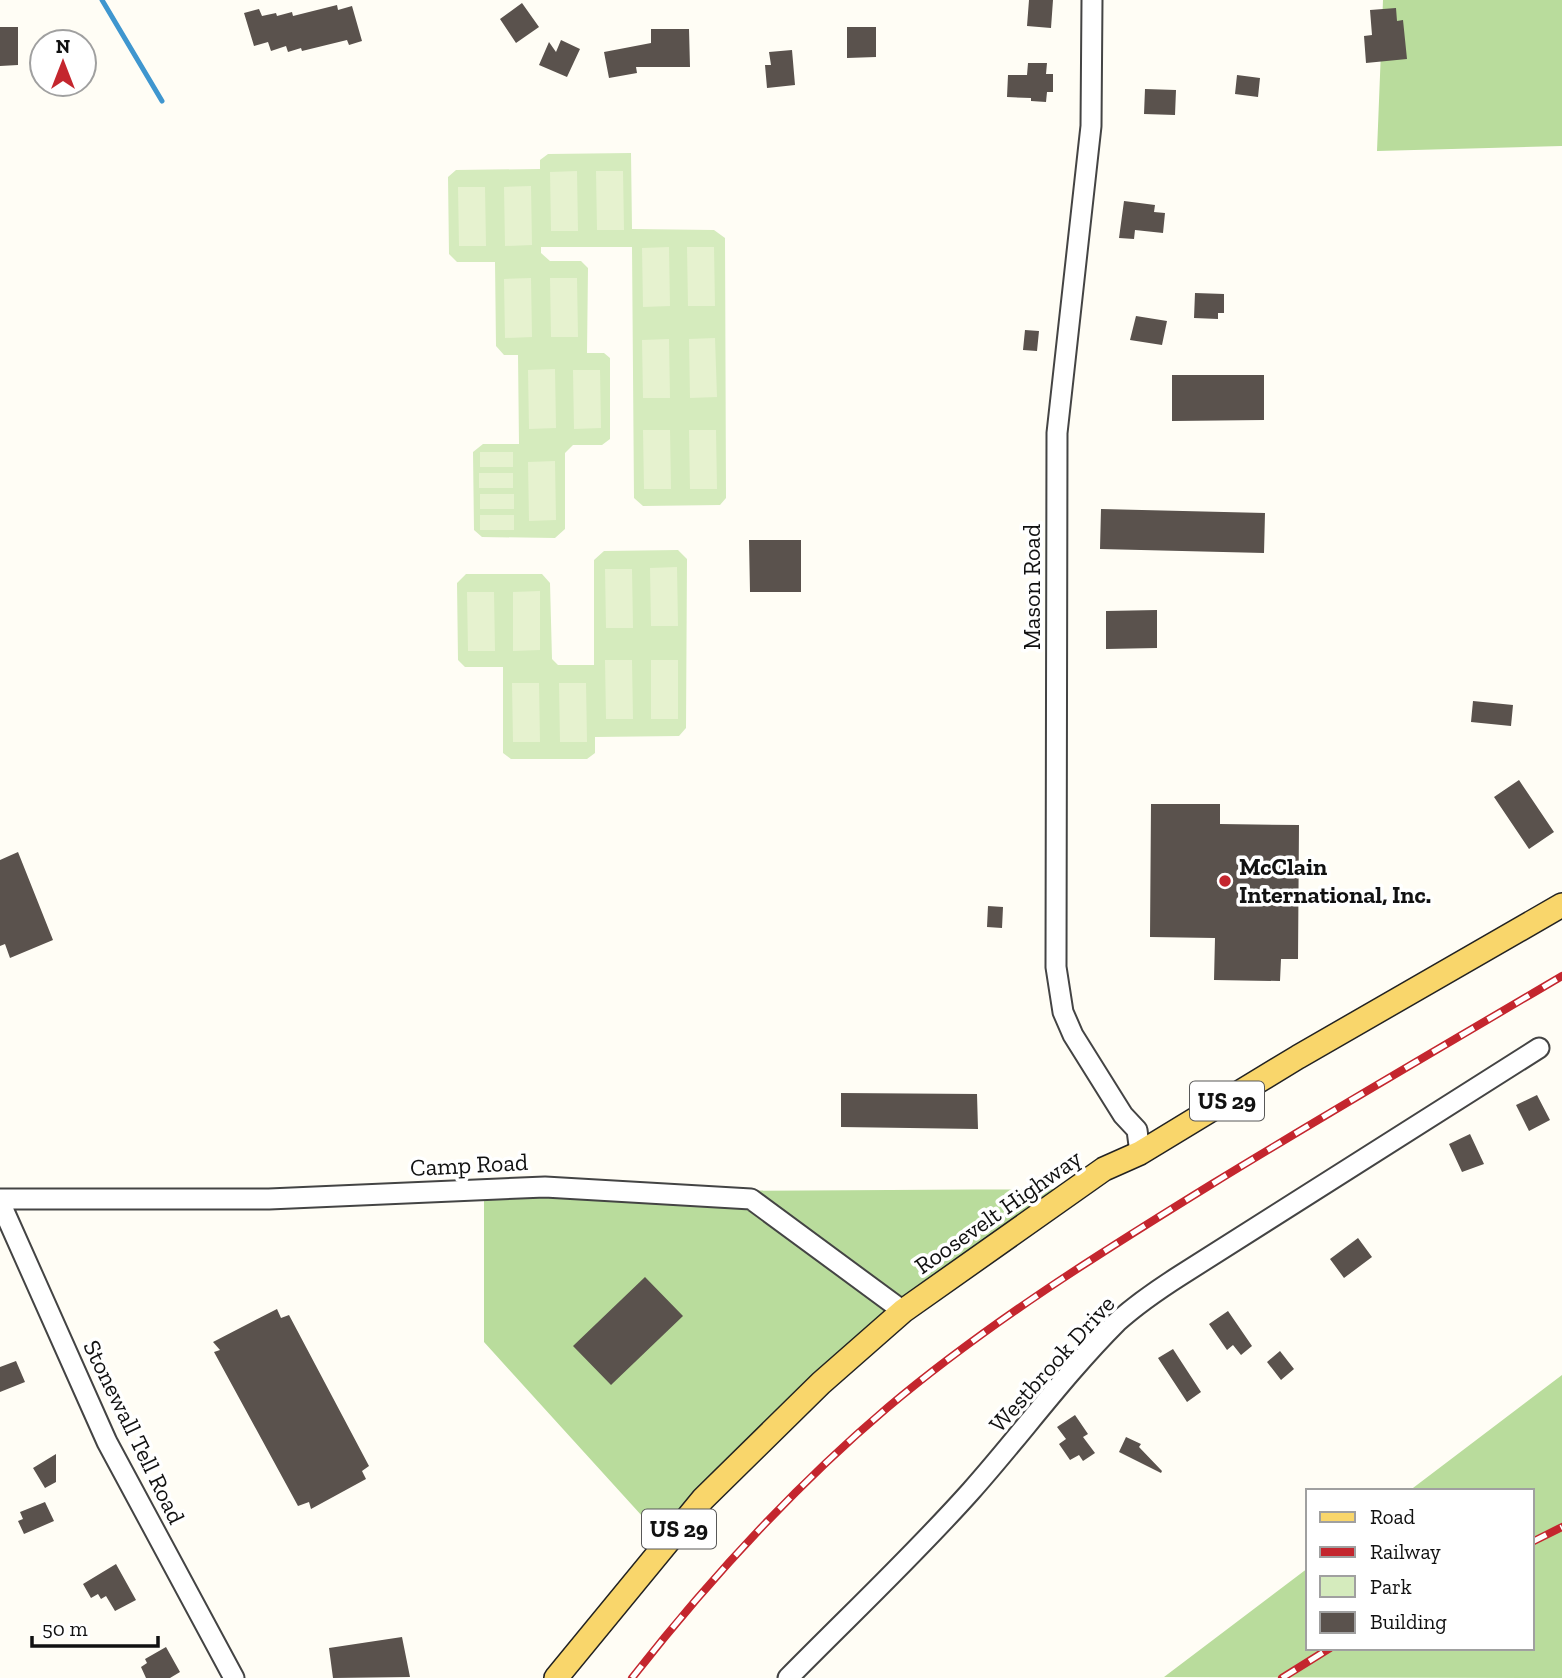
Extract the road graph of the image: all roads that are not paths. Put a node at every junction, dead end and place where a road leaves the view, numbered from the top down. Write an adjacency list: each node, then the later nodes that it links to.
1 (1092, 0): 4 (street, Mason Road)
2 (1562, 905): 4 (main road, Roosevelt Highway / US 29)
3 (1539, 1048): 9 (street, Westbrook Drive)
4 (1140, 1153): 6 (main road, Roosevelt Highway / US 29)
5 (0, 1201): 6 (street, Camp Road); 7 (street, Stonewall Tell Road)
6 (903, 1311): 8 (main road, Roosevelt Highway / US 29)
7 (230, 1677)
8 (556, 1678)
9 (788, 1678)

